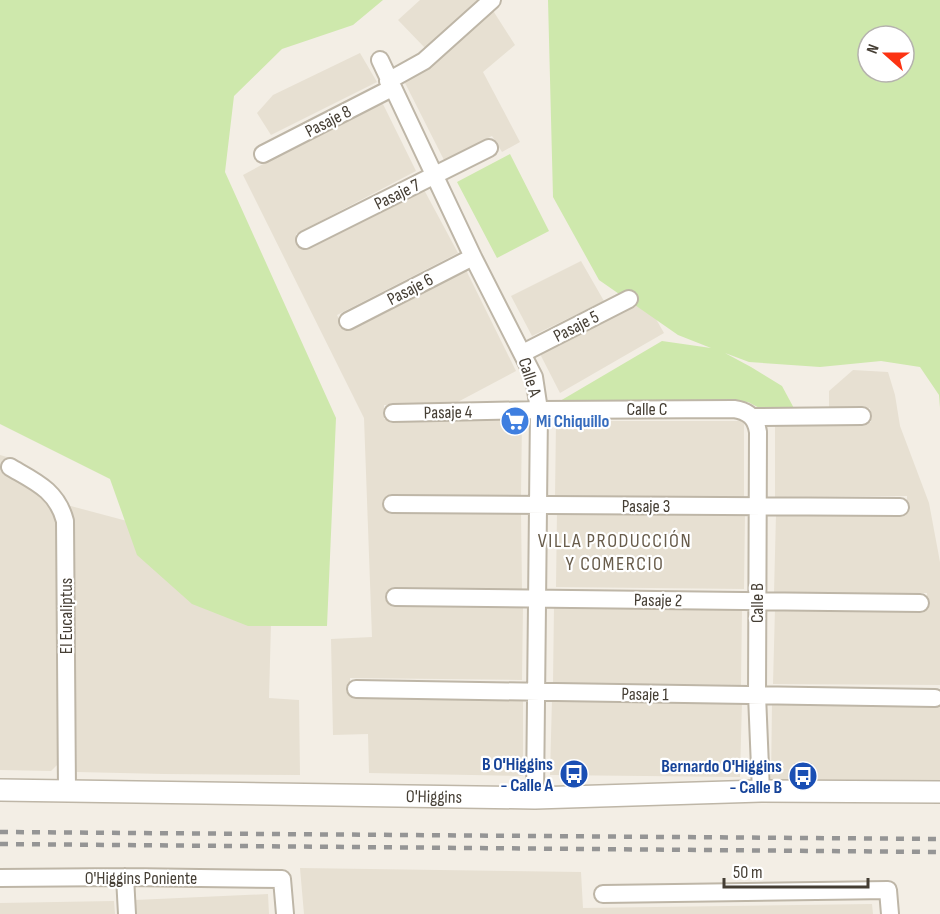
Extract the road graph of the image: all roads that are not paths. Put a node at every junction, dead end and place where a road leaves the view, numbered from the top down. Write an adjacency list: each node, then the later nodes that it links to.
1 (492, 0): 3 (street, Pasaje 8)
2 (380, 60): 3 (street, Calle A)
3 (390, 85): 5 (street, Pasaje 8); 6 (street, Calle A)
4 (489, 148): 6 (street, Pasaje 7)
5 (263, 154)
6 (434, 176): 7 (street, Pasaje 7); 8 (street, Calle A)
7 (305, 240)
8 (473, 257): 10 (street, Pasaje 6); 11 (street, Calle A)
9 (630, 299): 11 (street, Pasaje 5)
10 (348, 321)
11 (523, 353): 12 (street, Calle A)
12 (539, 410): 13 (street, Pasaje 4); 15 (street, Calle C); 18 (street, Calle A)
13 (393, 413)
14 (862, 416): 15 (street)
15 (752, 417): 19 (street, Calle B)
16 (10, 467): 31 (street, El Eucaliptus)
17 (392, 504): 18 (street, Pasaje 3)
18 (538, 505): 19 (street, Pasaje 3); 22 (street, Calle A)
19 (758, 507): 20 (street, Pasaje 3); 23 (street, Calle B)
20 (900, 507)
21 (395, 597): 22 (street, Pasaje 2)
22 (537, 598): 23 (street, Pasaje 2); 26 (street, Calle A)
23 (757, 601): 24 (street, Pasaje 2); 27 (street, Calle B)
24 (920, 603)
25 (356, 689): 26 (street, Pasaje 1)
26 (536, 692): 27 (street, Pasaje 1); 33 (street, Calle A)
27 (757, 696): 28 (street, Pasaje 1); 30 (street, Calle B)
28 (935, 698)
29 (0, 790): 31 (street, O'Higgins)
30 (761, 791): 32 (street, O'Higgins); 33 (street, O'Higgins)
31 (67, 792): 33 (street, O'Higgins)
32 (940, 792)
33 (535, 798)
34 (125, 877): 35 (street, O'Higgins Poniente); 37 (street); 38 (street, O'Higgins Poniente)
35 (0, 878)
36 (603, 894): 39 (street)
37 (127, 914)
38 (285, 914)
39 (890, 914)

